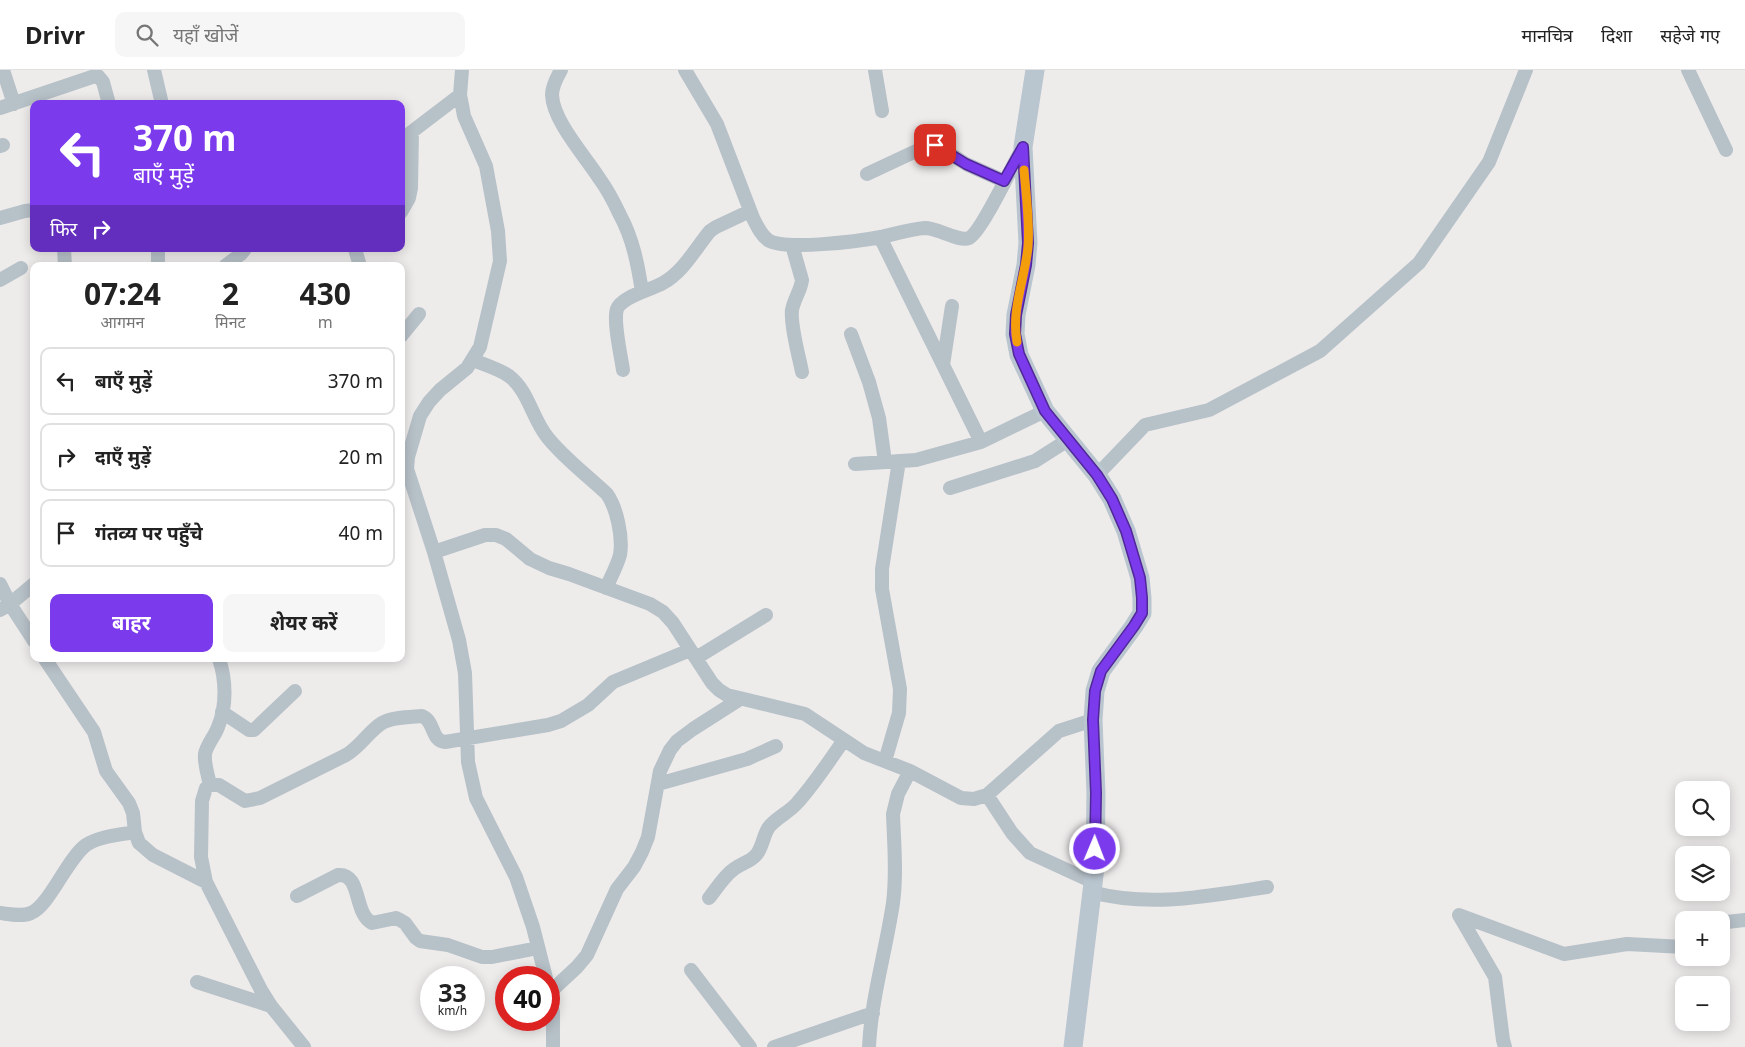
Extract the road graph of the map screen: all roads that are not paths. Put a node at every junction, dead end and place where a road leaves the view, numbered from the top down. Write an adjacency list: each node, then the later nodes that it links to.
1 (3, 70): 15 (street)
2 (154, 70): 13 (street)
3 (462, 70): 10 (street)
4 (561, 70): 33 (street)
5 (685, 70): 25 (street)
6 (875, 70): 17 (street)
7 (1035, 70): 19 (street)
8 (1526, 70): 49 (street)
9 (1688, 70): 20 (street)
10 (460, 95): 18 (street); 38 (street)
11 (47, 99): 12 (street)
12 (107, 100)
13 (161, 100)
14 (30, 102): 15 (street)
15 (14, 104): 16 (street)
16 (0, 108)
17 (882, 111)
18 (407, 136): 23 (street)
19 (1023, 147): 22 (street); 42 (street)
20 (1726, 150)
21 (867, 174): 22 (street)
22 (1004, 181): 27 (street)
23 (405, 205)
24 (30, 210): 26 (street)
25 (750, 211): 28 (street); 33 (street)
26 (0, 218)
27 (880, 237): 28 (street); 39 (street)
28 (792, 245): 41 (street)
29 (243, 252): 30 (street)
30 (230, 262)
31 (20, 268): 32 (street)
32 (0, 280)
33 (642, 292): 40 (street)
34 (952, 306): 39 (street)
35 (419, 314): 36 (street)
36 (405, 331)
37 (851, 334): 45 (street)
38 (473, 360): 46 (street); 54 (street)
39 (943, 365): 44 (street)
40 (622, 370)
41 (802, 372)
42 (1045, 411): 43 (street); 44 (street)
43 (1068, 440): 49 (street); 50 (street)
44 (981, 442): 45 (street)
45 (892, 462): 47 (street); 68 (street)
46 (405, 464)
47 (855, 464)
48 (405, 470): 51 (street)
49 (1097, 475): 64 (street)
50 (950, 488)
51 (434, 552): 54 (street); 65 (street)
52 (0, 584): 55 (street)
53 (30, 587): 55 (street)
54 (606, 588): 58 (street)
55 (5, 607): 57 (street)
56 (766, 615): 58 (street)
57 (30, 636)
58 (693, 654): 62 (street); 65 (street)
59 (47, 662): 73 (street)
60 (220, 662): 63 (street)
61 (295, 691): 63 (street)
62 (740, 699): 66 (street); 70 (street)
63 (222, 712): 71 (street)
64 (1093, 720): 72 (street); 75 (street)
65 (467, 739): 71 (street); 83 (street)
66 (844, 740): 68 (street); 78 (street)
67 (776, 746): 70 (street)
68 (885, 761): 69 (street)
69 (910, 771): 72 (street); 89 (street)
70 (658, 784): 87 (street)
71 (210, 785): 74 (street)
72 (987, 794): 75 (street)
73 (135, 832): 74 (street); 79 (street)
74 (206, 882): 88 (street)
75 (1092, 887): 76 (street); 96 (street)
76 (1267, 887)
77 (297, 896): 83 (street)
78 (709, 898)
79 (0, 913)
80 (1745, 920): 81 (street)
81 (1730, 922)
82 (1675, 947): 97 (street)
83 (538, 948): 84 (street)
84 (543, 966)
85 (691, 970): 93 (street)
86 (197, 982): 88 (street)
87 (560, 982)
88 (271, 1006): 91 (street)
89 (873, 1013): 94 (street); 95 (street)
90 (553, 1031): 92 (street)
91 (304, 1047)
92 (553, 1047)
93 (750, 1047)
94 (774, 1047)
95 (869, 1047)
96 (1073, 1047)
97 (1506, 1047)

